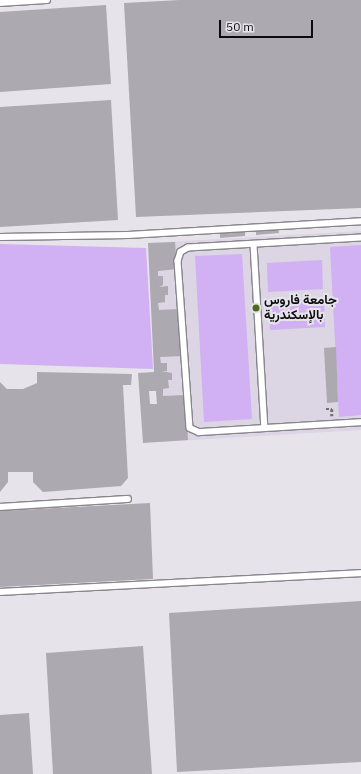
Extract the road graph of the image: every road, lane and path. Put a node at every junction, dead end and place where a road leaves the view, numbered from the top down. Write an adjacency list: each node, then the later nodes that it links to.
1 (47, 0): 2 (lane)
2 (0, 3)
3 (361, 220): 4 (lane)
4 (0, 237)
5 (361, 238): 6 (lane)
6 (254, 244): 8 (lane); 8 (lane)
7 (361, 422): 8 (lane)
8 (265, 428)
9 (128, 499): 10 (lane)
10 (0, 508)
11 (361, 573): 12 (lane)
12 (0, 592)

